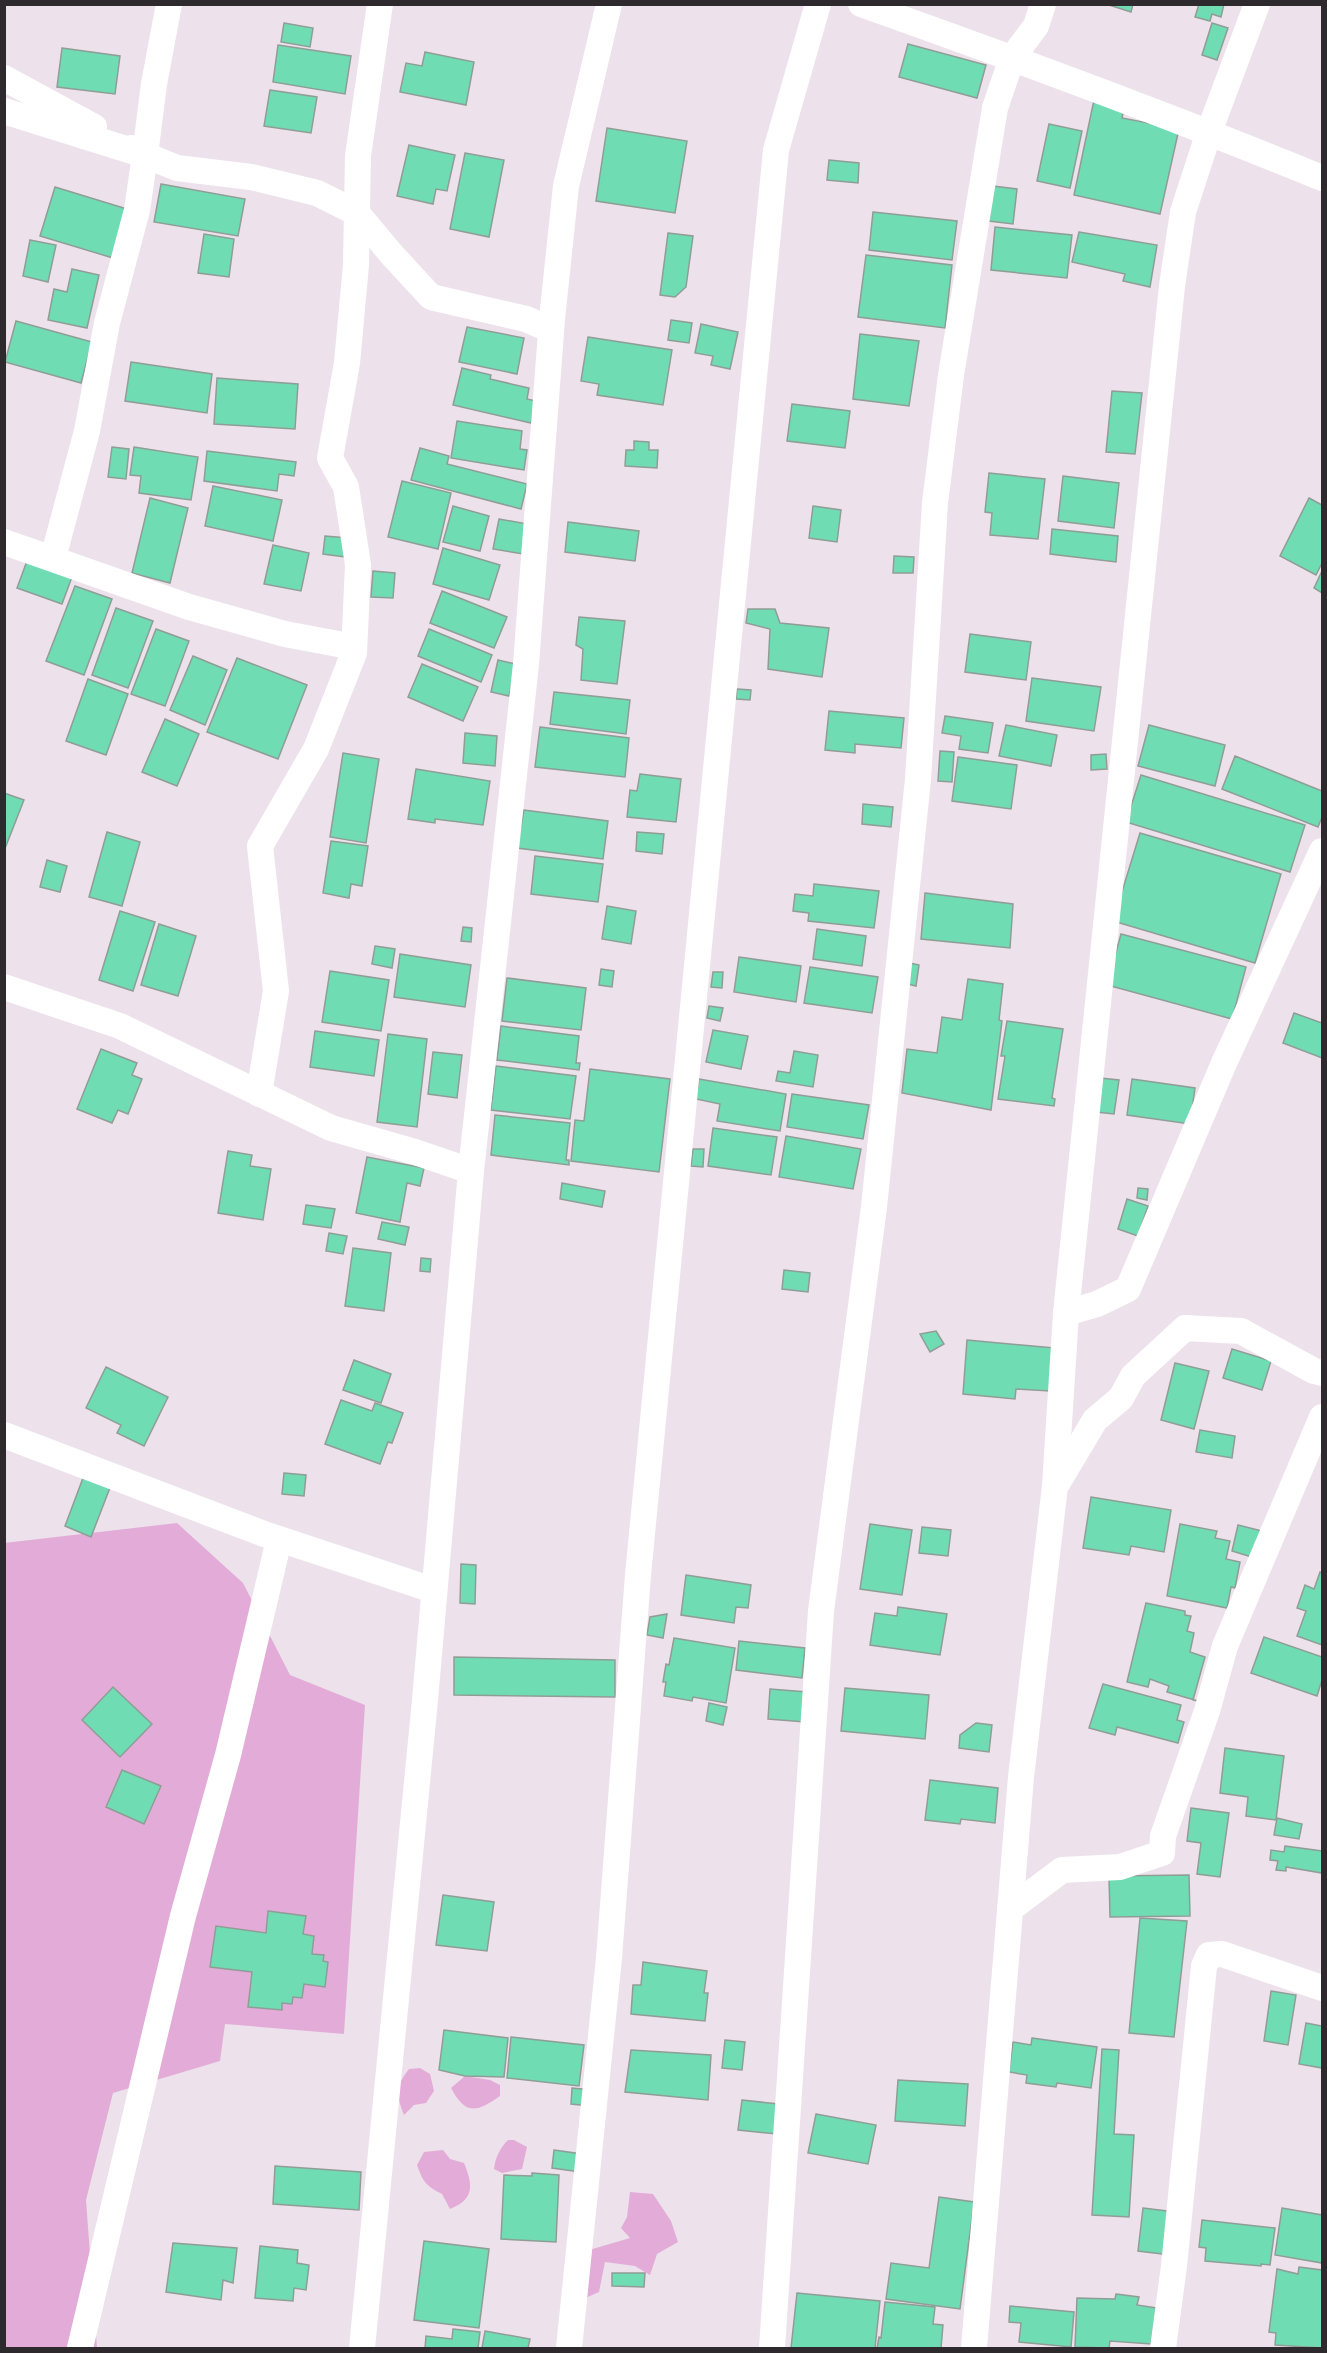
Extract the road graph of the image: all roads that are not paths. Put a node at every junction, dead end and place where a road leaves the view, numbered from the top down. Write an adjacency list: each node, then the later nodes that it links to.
1 (169, 4): 12 (street)
2 (380, 4): 14 (street)
3 (609, 4): 15 (street)
4 (818, 4): 34 (street)
5 (861, 4): 8 (street)
6 (1043, 4): 8 (street)
7 (1257, 4): 11 (street)
8 (1012, 58): 11 (street); 35 (street)
9 (4, 78): 12 (street)
10 (4, 111): 12 (street)
11 (1209, 132): 13 (street); 23 (street)
12 (144, 155): 14 (street); 17 (street)
13 (1323, 178)
14 (357, 213): 15 (street); 18 (street)
15 (551, 330): 22 (street)
16 (4, 542): 17 (street)
17 (53, 558): 18 (street)
18 (354, 647): 21 (street)
19 (1323, 851): 23 (street)
20 (4, 987): 21 (street)
21 (258, 1094): 22 (street)
22 (471, 1171): 29 (street)
23 (1066, 1313): 27 (street)
24 (1323, 1373): 27 (street)
25 (1323, 1417): 30 (street)
26 (4, 1435): 28 (street)
27 (1055, 1486): 30 (street)
28 (279, 1540): 29 (street); 32 (street)
29 (433, 1590): 33 (street)
30 (1010, 1910): 36 (street)
31 (1323, 1989): 37 (street)
32 (80, 2349)
33 (362, 2349)
34 (569, 2349)
35 (772, 2349)
36 (974, 2349)
37 (1163, 2349)

